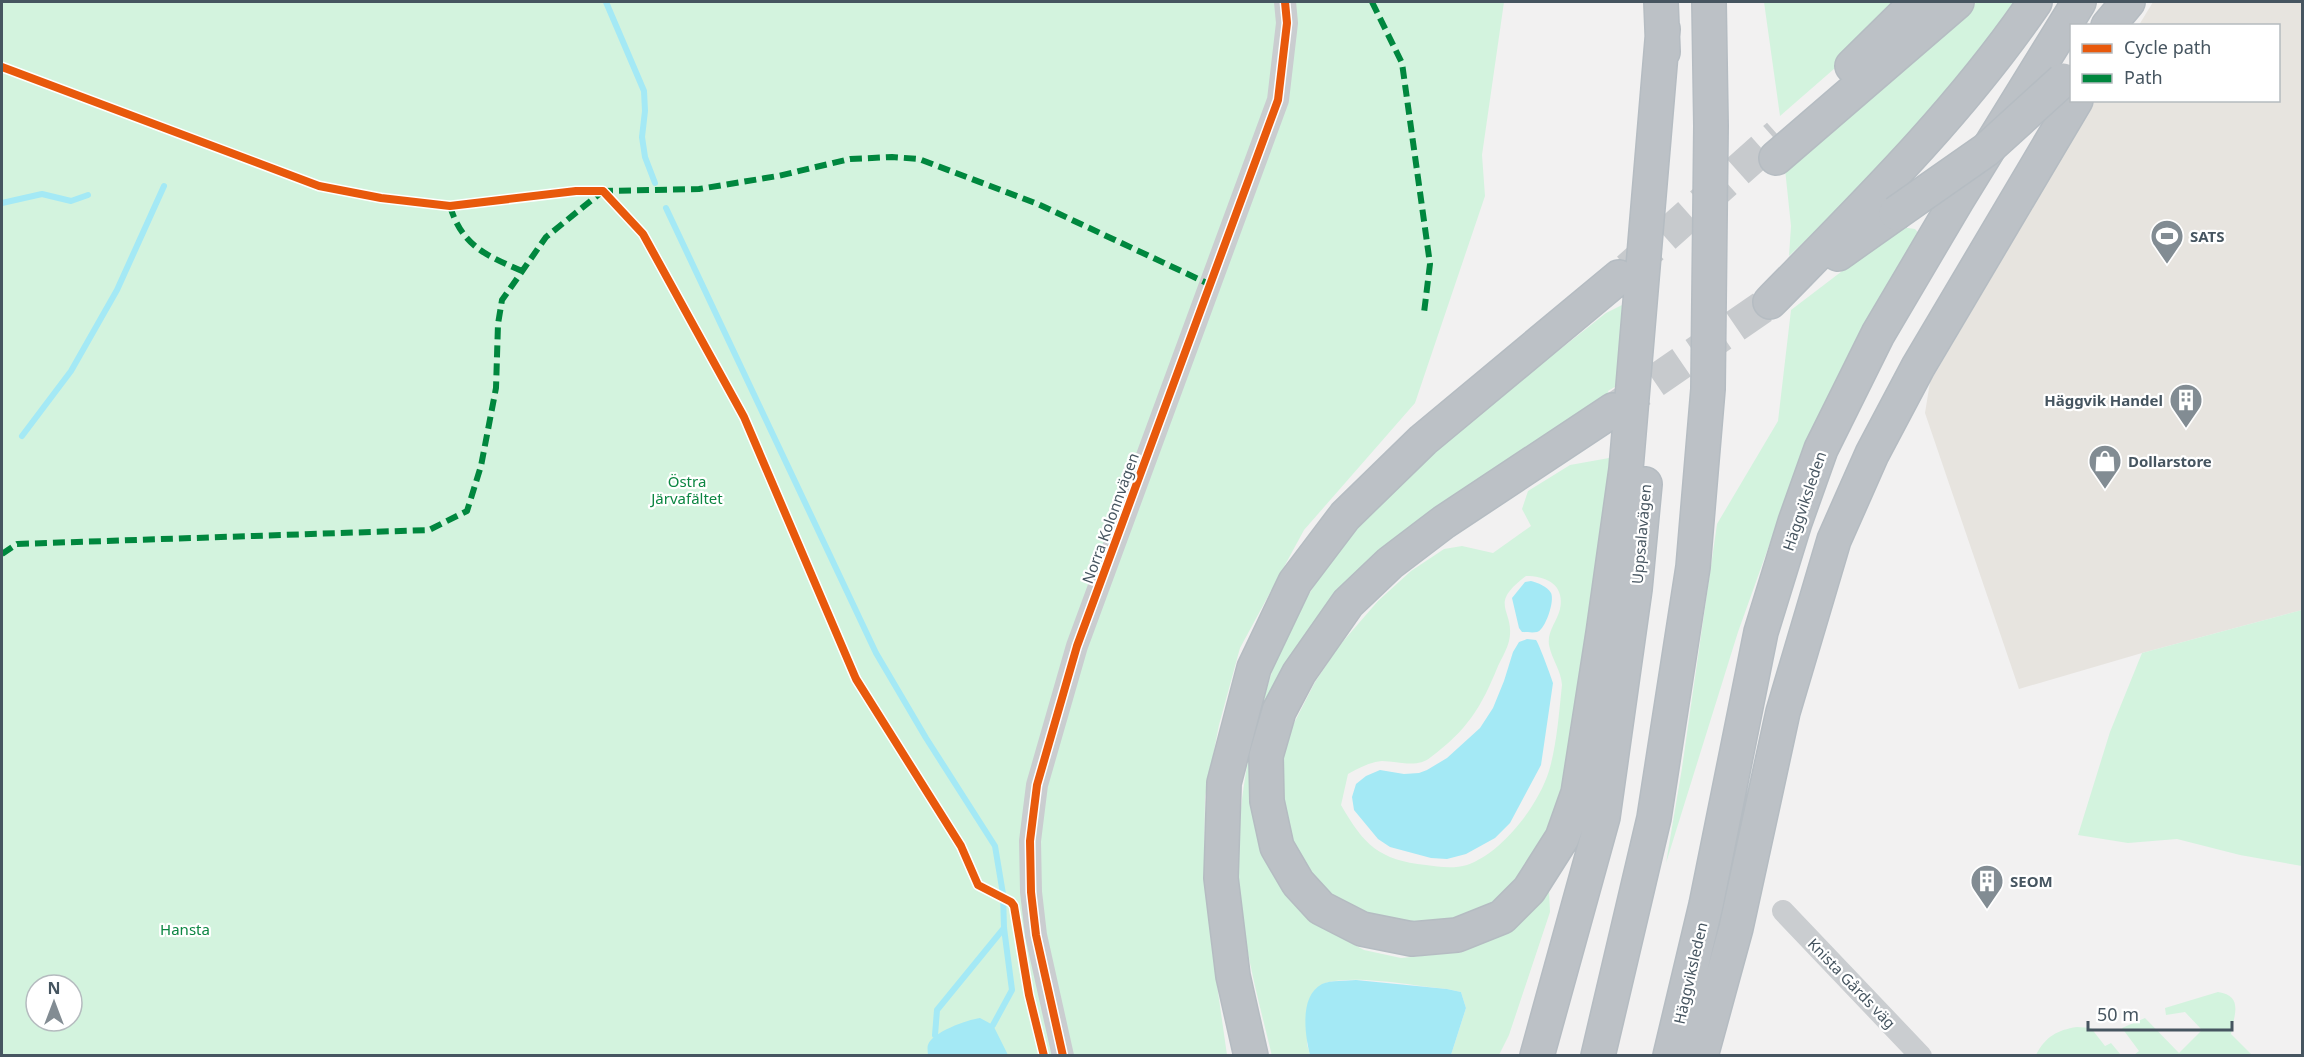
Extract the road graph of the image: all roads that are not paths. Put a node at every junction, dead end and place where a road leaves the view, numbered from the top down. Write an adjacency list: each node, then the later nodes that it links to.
1 (1285, 2): 15 (street, Norra Kolonnvägen)
2 (1709, 2): 18 (highway)
3 (1917, 2): 4 (highway)
4 (1957, 2)
5 (2035, 2): 11 (highway, bridge)
6 (2079, 2): 19 (highway, Häggviksleden)
7 (2130, 2): 9 (highway); 10 (highway)
8 (1662, 15): 13 (highway); 17 (highway, Uppsalavägen)
9 (2110, 24)
10 (2120, 24)
11 (2070, 84): 20 (highway)
12 (1619, 277): 16 (highway)
13 (1612, 410)
14 (1783, 911): 21 (street, Knista Gårds väg)
15 (1064, 1056)
16 (1251, 1056)
17 (1537, 1056)
18 (1598, 1056)
19 (1670, 1056)
20 (1701, 1056)
21 (1921, 1056)

